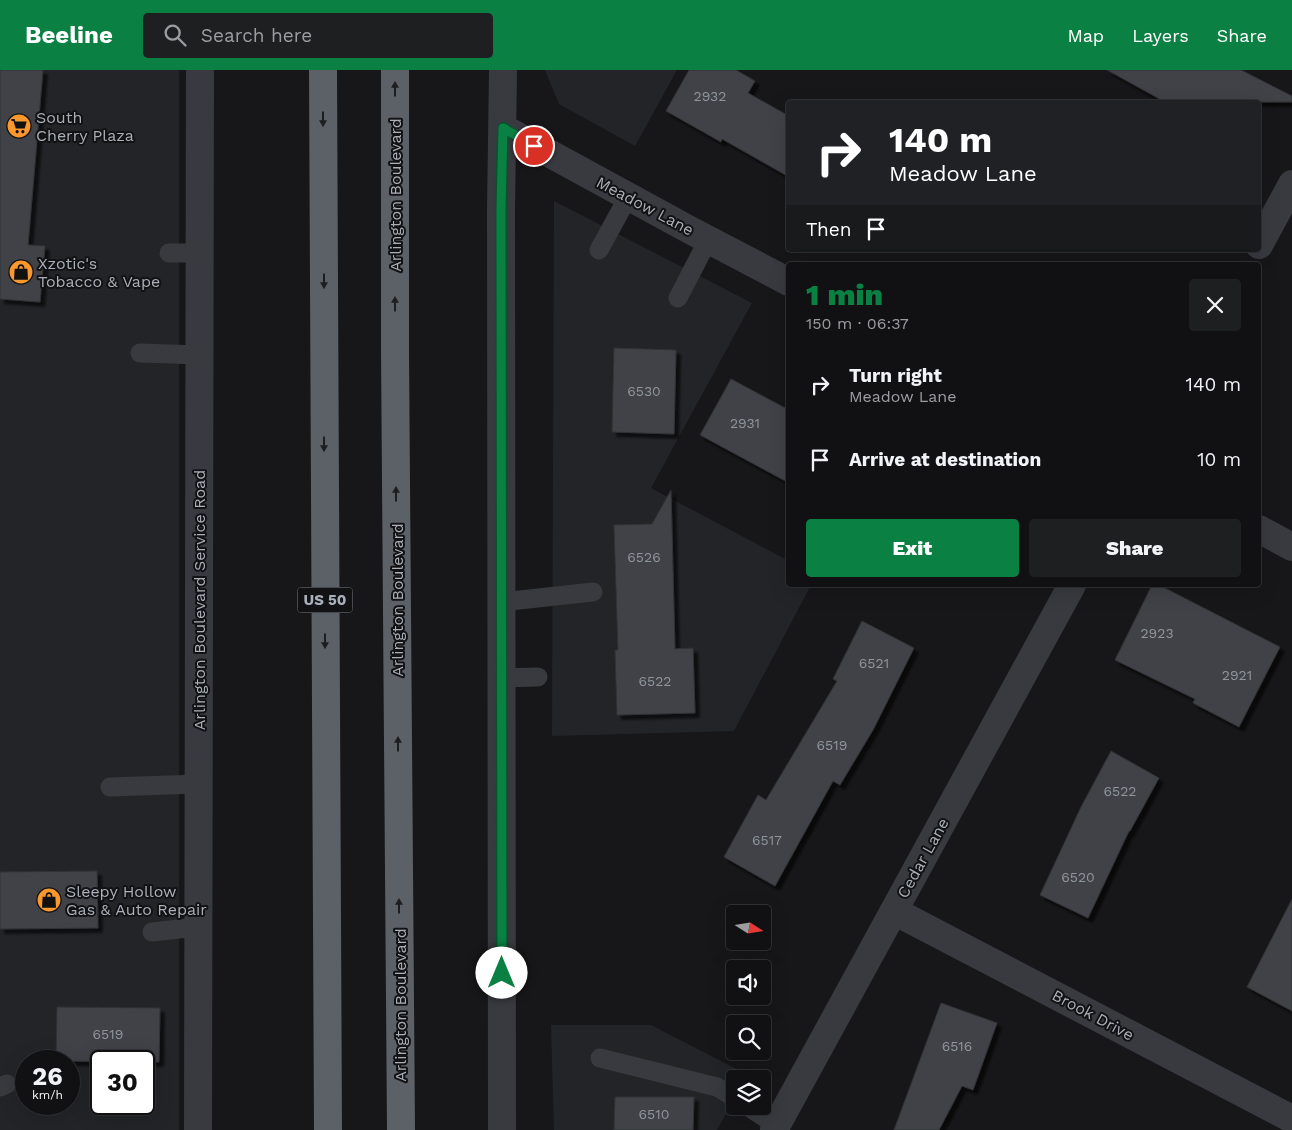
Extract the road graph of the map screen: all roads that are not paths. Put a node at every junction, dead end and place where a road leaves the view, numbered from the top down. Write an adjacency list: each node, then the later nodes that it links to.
1 (200, 70): 12 (street, Arlington Boulevard Service Road)
2 (323, 70): 35 (highway, US 50, one-way to 35)
3 (395, 70): 36 (highway, Arlington Boulevard, one-way to 3)
4 (503, 70): 5 (street)
5 (503, 128): 7 (street, Meadow Lane); 21 (street)
6 (1292, 184): 9 (street)
7 (628, 197): 8 (street, Meadow Lane); 10 (lane)
8 (708, 240): 13 (street, Meadow Lane); 14 (lane)
9 (1261, 241)
10 (599, 250)
11 (169, 253): 12 (lane)
12 (200, 253): 16 (street, Arlington Boulevard Service Road)
13 (786, 280)
14 (678, 298)
15 (140, 354): 16 (lane)
16 (199, 355): 24 (street, Arlington Boulevard Service Road)
17 (1261, 530): 18 (street)
18 (1292, 547)
19 (1071, 587): 26 (street, Cedar Lane)
20 (593, 592): 21 (lane)
21 (501, 602): 23 (street)
22 (538, 677): 23 (lane)
23 (502, 678): 37 (street)
24 (198, 784): 25 (lane); 27 (street, Arlington Boulevard Service Road)
25 (110, 787)
26 (894, 911): 32 (street, Brook Drive); 33 (street, Cedar Lane)
27 (198, 927): 28 (lane); 34 (street, Arlington Boulevard Service Road)
28 (152, 932)
29 (600, 1058): 30 (lane)
30 (726, 1092)
31 (758, 1115): 33 (lane)
32 (1292, 1119)
33 (775, 1128)
34 (198, 1130)
35 (328, 1130)
36 (401, 1130)
37 (502, 1130)

